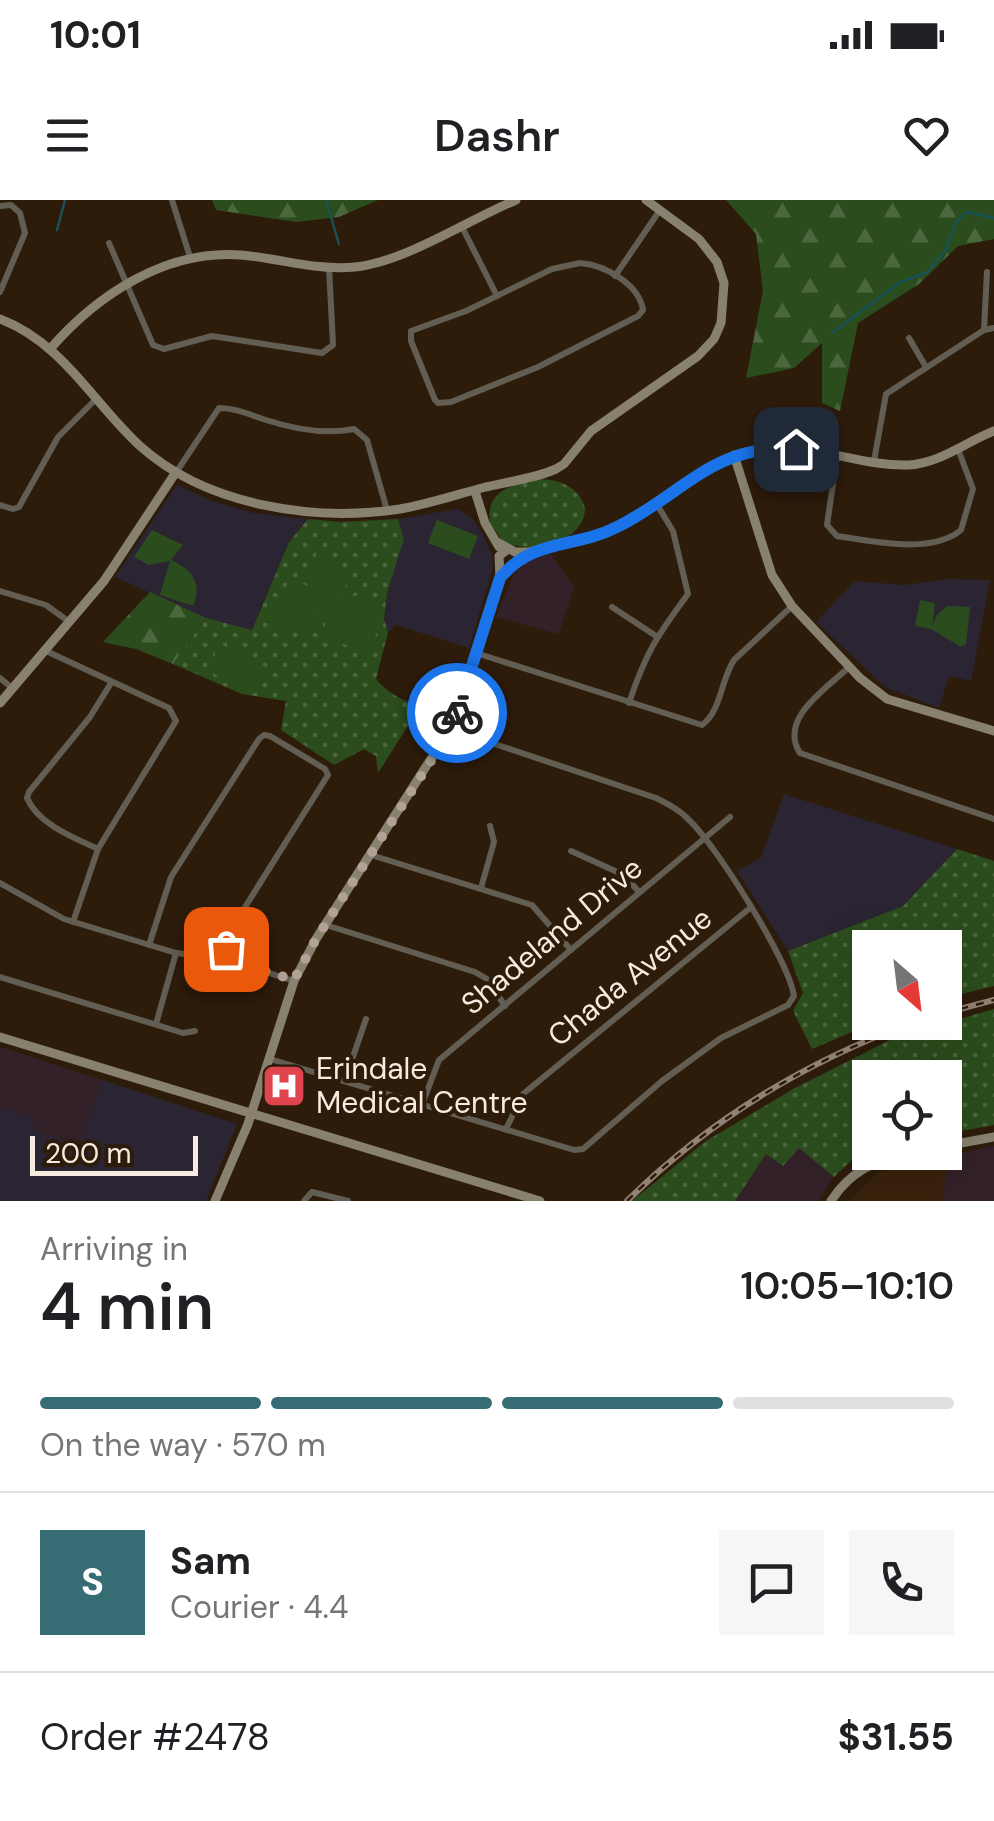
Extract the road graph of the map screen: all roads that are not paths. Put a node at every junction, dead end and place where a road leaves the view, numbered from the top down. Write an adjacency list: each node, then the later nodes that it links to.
1 (172, 200): 8 (street)
2 (516, 200): 6 (street)
3 (646, 200): 5 (street)
4 (0, 206): 13 (street)
5 (660, 210): 11 (street); 28 (street)
6 (461, 224): 9 (street); 14 (street)
7 (110, 243): 12 (street)
8 (191, 260): 9 (street); 12 (street)
9 (330, 267): 12 (street)
10 (988, 272): 17 (street)
11 (615, 276): 14 (street); 14 (street)
12 (127, 283): 19 (street)
13 (0, 292)
14 (497, 296)
15 (0, 319): 19 (street)
16 (994, 328): 17 (street)
17 (984, 330): 20 (street)
18 (909, 338): 20 (street)
19 (50, 349): 21 (street)
20 (926, 366): 26 (street)
21 (97, 398): 27 (street); 30 (street)
22 (994, 431): 23 (street)
23 (958, 449): 25 (street); 26 (street)
24 (734, 455): 25 (street); 29 (street); 34 (street)
25 (837, 456): 26 (street)
26 (874, 461)
27 (176, 472): 31 (street); 31 (street); 36 (street)
28 (474, 490): 31 (street); 32 (street)
29 (656, 502): 32 (street); 37 (street)
30 (0, 505)
31 (387, 510)
32 (507, 555): 39 (street)
33 (0, 590): 36 (street)
34 (792, 606): 40 (street); 44 (street)
35 (612, 607): 37 (street)
36 (68, 621): 38 (street)
37 (656, 636): 44 (street)
38 (46, 651): 42 (street); 43 (street)
39 (476, 653): 44 (street); 46 (street)
40 (850, 666): 47 (street); 49 (street)
41 (0, 678): 43 (street)
42 (111, 683): 52 (street); 52 (street)
43 (12, 688): 45 (street)
44 (629, 702)
45 (0, 703)
46 (450, 729): 51 (street); 54 (street)
47 (994, 731)
48 (730, 817): 51 (street, Shadeland Drive)
49 (994, 819)
50 (490, 826): 56 (street)
51 (704, 838): 57 (street, Shadeland Drive); 58 (street)
52 (98, 849): 59 (street)
53 (571, 850): 57 (street)
54 (371, 854): 56 (street); 60 (street)
55 (0, 883): 59 (street)
56 (481, 888): 62 (street)
57 (640, 892): 62 (street, Shadeland Drive)
58 (750, 908): 76 (street, Chada Avenue); 76 (street)
59 (73, 922): 61 (street)
60 (326, 924): 66 (street); 67 (street)
61 (148, 946): 63 (street); 64 (street)
62 (572, 950): 67 (street, Shadeland Drive)
63 (176, 953): 64 (street); 69 (street)
64 (223, 958): 66 (street)
65 (0, 977): 69 (street)
66 (294, 980): 72 (street)
67 (505, 1006): 74 (street, Shadeland Drive)
68 (366, 1019): 73 (street)
69 (156, 1024): 70 (street)
70 (195, 1031)
71 (0, 1037): 75 (street)
72 (270, 1059): 73 (street); 75 (street)
73 (344, 1080): 74 (street)
74 (422, 1102): 76 (street)
75 (252, 1114): 80 (street); 83 (street)
76 (506, 1130)
77 (994, 1137): 78 (street)
78 (962, 1143)
79 (861, 1170): 84 (street)
80 (215, 1201)
81 (304, 1201): 82 (street)
82 (348, 1201)
83 (540, 1201)
84 (831, 1201)

